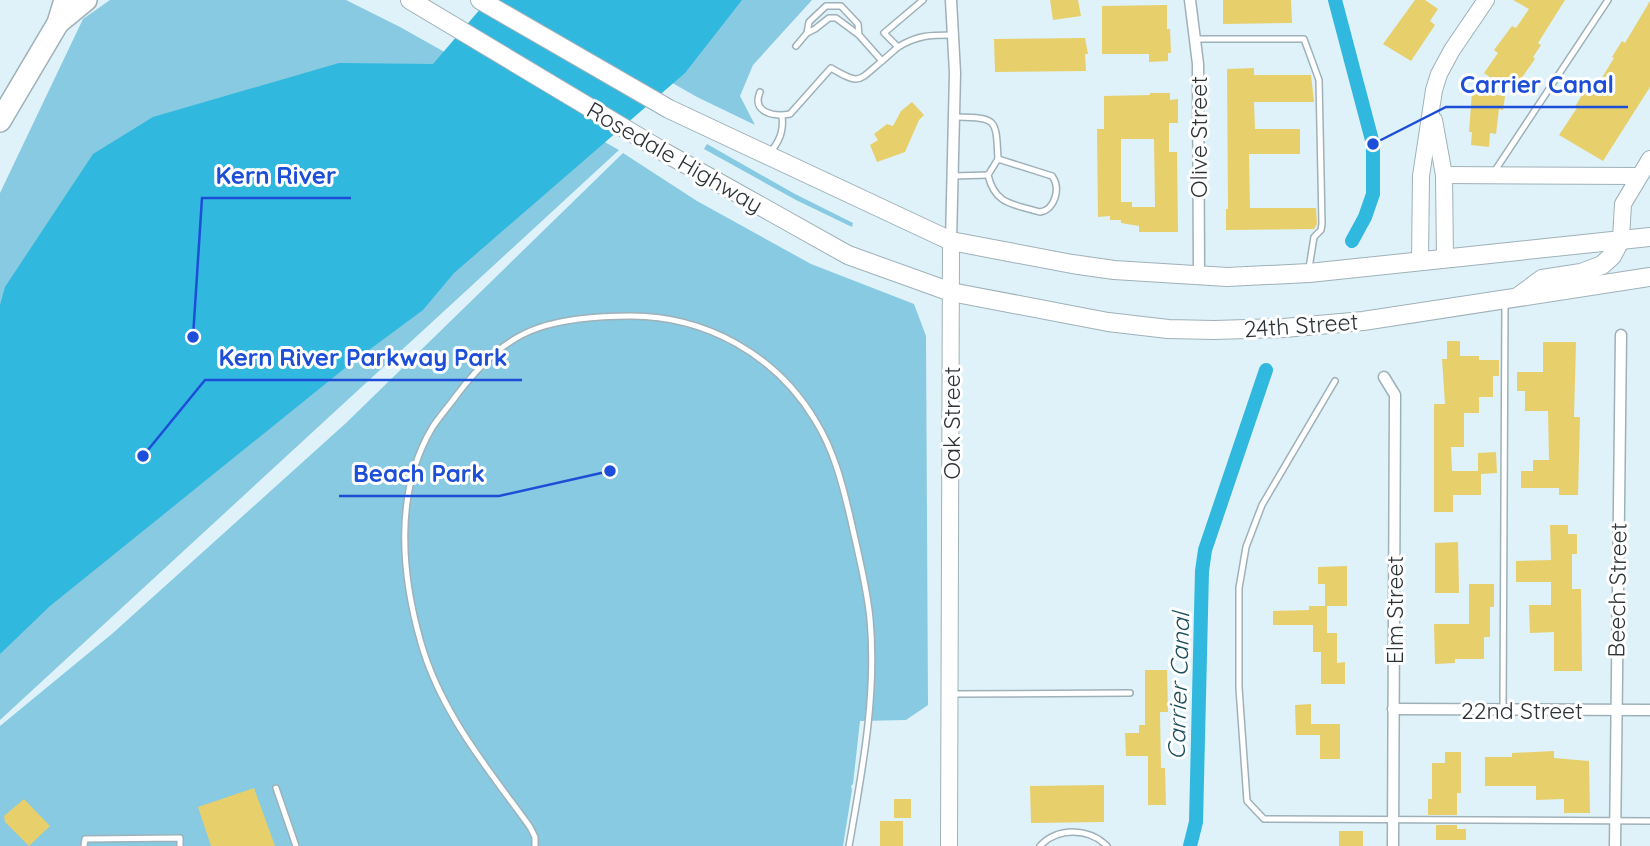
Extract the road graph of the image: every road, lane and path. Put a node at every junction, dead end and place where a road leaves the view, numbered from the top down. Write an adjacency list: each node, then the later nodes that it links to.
1 (65, 0): 10 (highway)
2 (86, 0): 10 (highway)
3 (480, 0): 23 (main road, Rosedale Highway)
4 (923, 0): 16 (lane)
5 (1190, 0): 14 (street, Olive Street)
6 (1486, 0): 19 (street)
7 (1608, 0): 29 (lane)
8 (953, 1): 13 (street, Oak Street)
9 (413, 2): 45 (main road, Rosedale Highway)
10 (58, 23): 22 (highway)
11 (807, 33): 12 (lane); 12 (lane); 15 (lane)
12 (859, 35): 17 (lane)
13 (953, 35): 16 (lane); 21 (street, Oak Street)
14 (1196, 39): 42 (lane); 43 (street, Olive Street)
15 (796, 46)
16 (898, 47): 17 (lane)
17 (882, 61): 20 (lane)
18 (760, 92): 20 (lane)
19 (1432, 107): 28 (street); 41 (street)
20 (782, 116): 23 (lane)
21 (954, 117): 24 (lane); 30 (street, Oak Street)
22 (0, 121)
23 (768, 155): 39 (main road, Rosedale Highway)
24 (998, 159): 26 (lane); 27 (lane)
25 (1650, 159): 31 (street)
26 (1038, 172): 32 (lane); 36 (lane)
27 (988, 175): 30 (lane); 35 (lane)
28 (1444, 175): 29 (street); 40 (street)
29 (1492, 175): 31 (street)
30 (953, 176): 39 (street, Oak Street)
31 (1638, 177): 38 (street)
32 (1035, 179)
33 (1007, 194): 35 (lane)
34 (1028, 200): 36 (lane)
35 (1005, 201): 36 (lane)
36 (1025, 208)
37 (1650, 237): 38 (main road)
38 (1621, 239): 40 (main road); 46 (main road)
39 (951, 241): 43 (main road); 45 (street, Oak Street)
40 (1444, 257): 41 (main road)
41 (1420, 260): 42 (main road)
42 (1308, 273): 43 (main road)
43 (1199, 275)
44 (1650, 277): 46 (main road, 24th Street)
45 (951, 292): 46 (main road, 24th Street); 51 (street, Oak Street)
46 (1511, 299): 53 (lane)
47 (1621, 335): 54 (street, Beech Street)
48 (1384, 377): 52 (street, Elm Street)
49 (1335, 381): 57 (lane)
50 (1130, 693): 51 (lane)
51 (950, 694): 65 (street, Oak Street)
52 (1393, 709): 53 (street, 22nd Street); 57 (street, Elm Street)
53 (1503, 710): 54 (street, 22nd Street)
54 (1615, 710): 55 (street, 22nd Street); 58 (street, Beech Street)
55 (1650, 710)
56 (276, 788): 62 (lane)
57 (1393, 820): 58 (lane); 68 (street, Elm Street)
58 (1615, 821): 59 (lane); 69 (street, Beech Street)
59 (1650, 821)
60 (85, 846): 61 (lane)
61 (180, 846)
62 (296, 846)
63 (535, 846): 64 (lane)
64 (849, 846)
65 (949, 846)
66 (1040, 846): 67 (lane)
67 (1107, 846)
68 (1392, 846)
69 (1615, 846)

